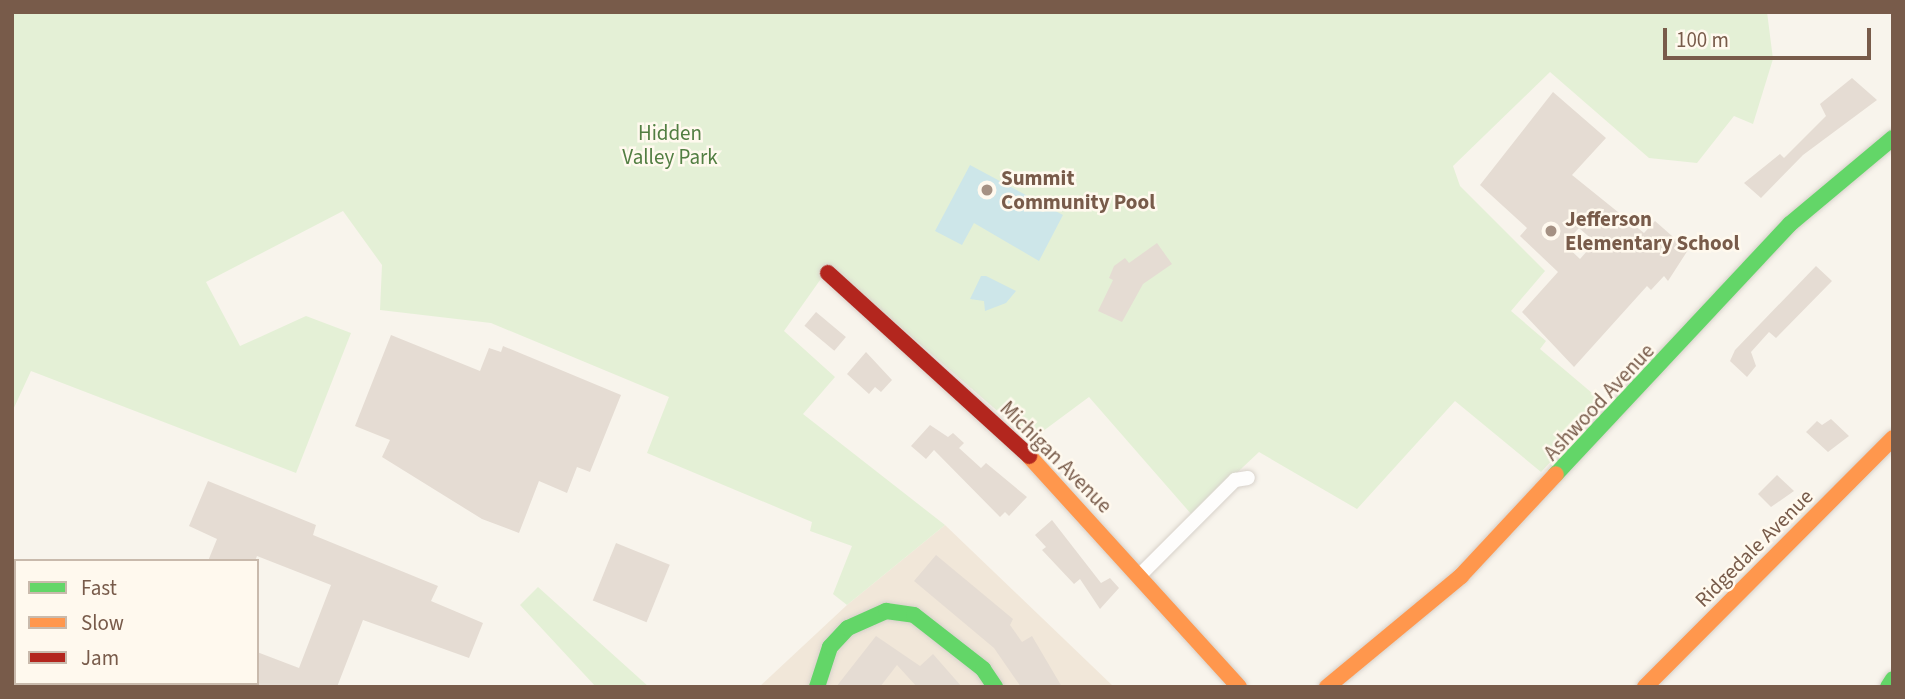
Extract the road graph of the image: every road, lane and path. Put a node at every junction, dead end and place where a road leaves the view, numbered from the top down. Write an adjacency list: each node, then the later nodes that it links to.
1 (1893, 138): 10 (street, Ashwood Avenue)
2 (828, 272): 5 (street, Michigan Avenue)
3 (1893, 438): 11 (street, Ridgedale Avenue)
4 (1248, 478): 5 (street)
5 (1142, 573): 9 (street, Michigan Avenue)
6 (1893, 679): 12 (street)
7 (817, 687): 8 (street)
8 (995, 687)
9 (1239, 687)
10 (1327, 687)
11 (1645, 687)
12 (1888, 687)

